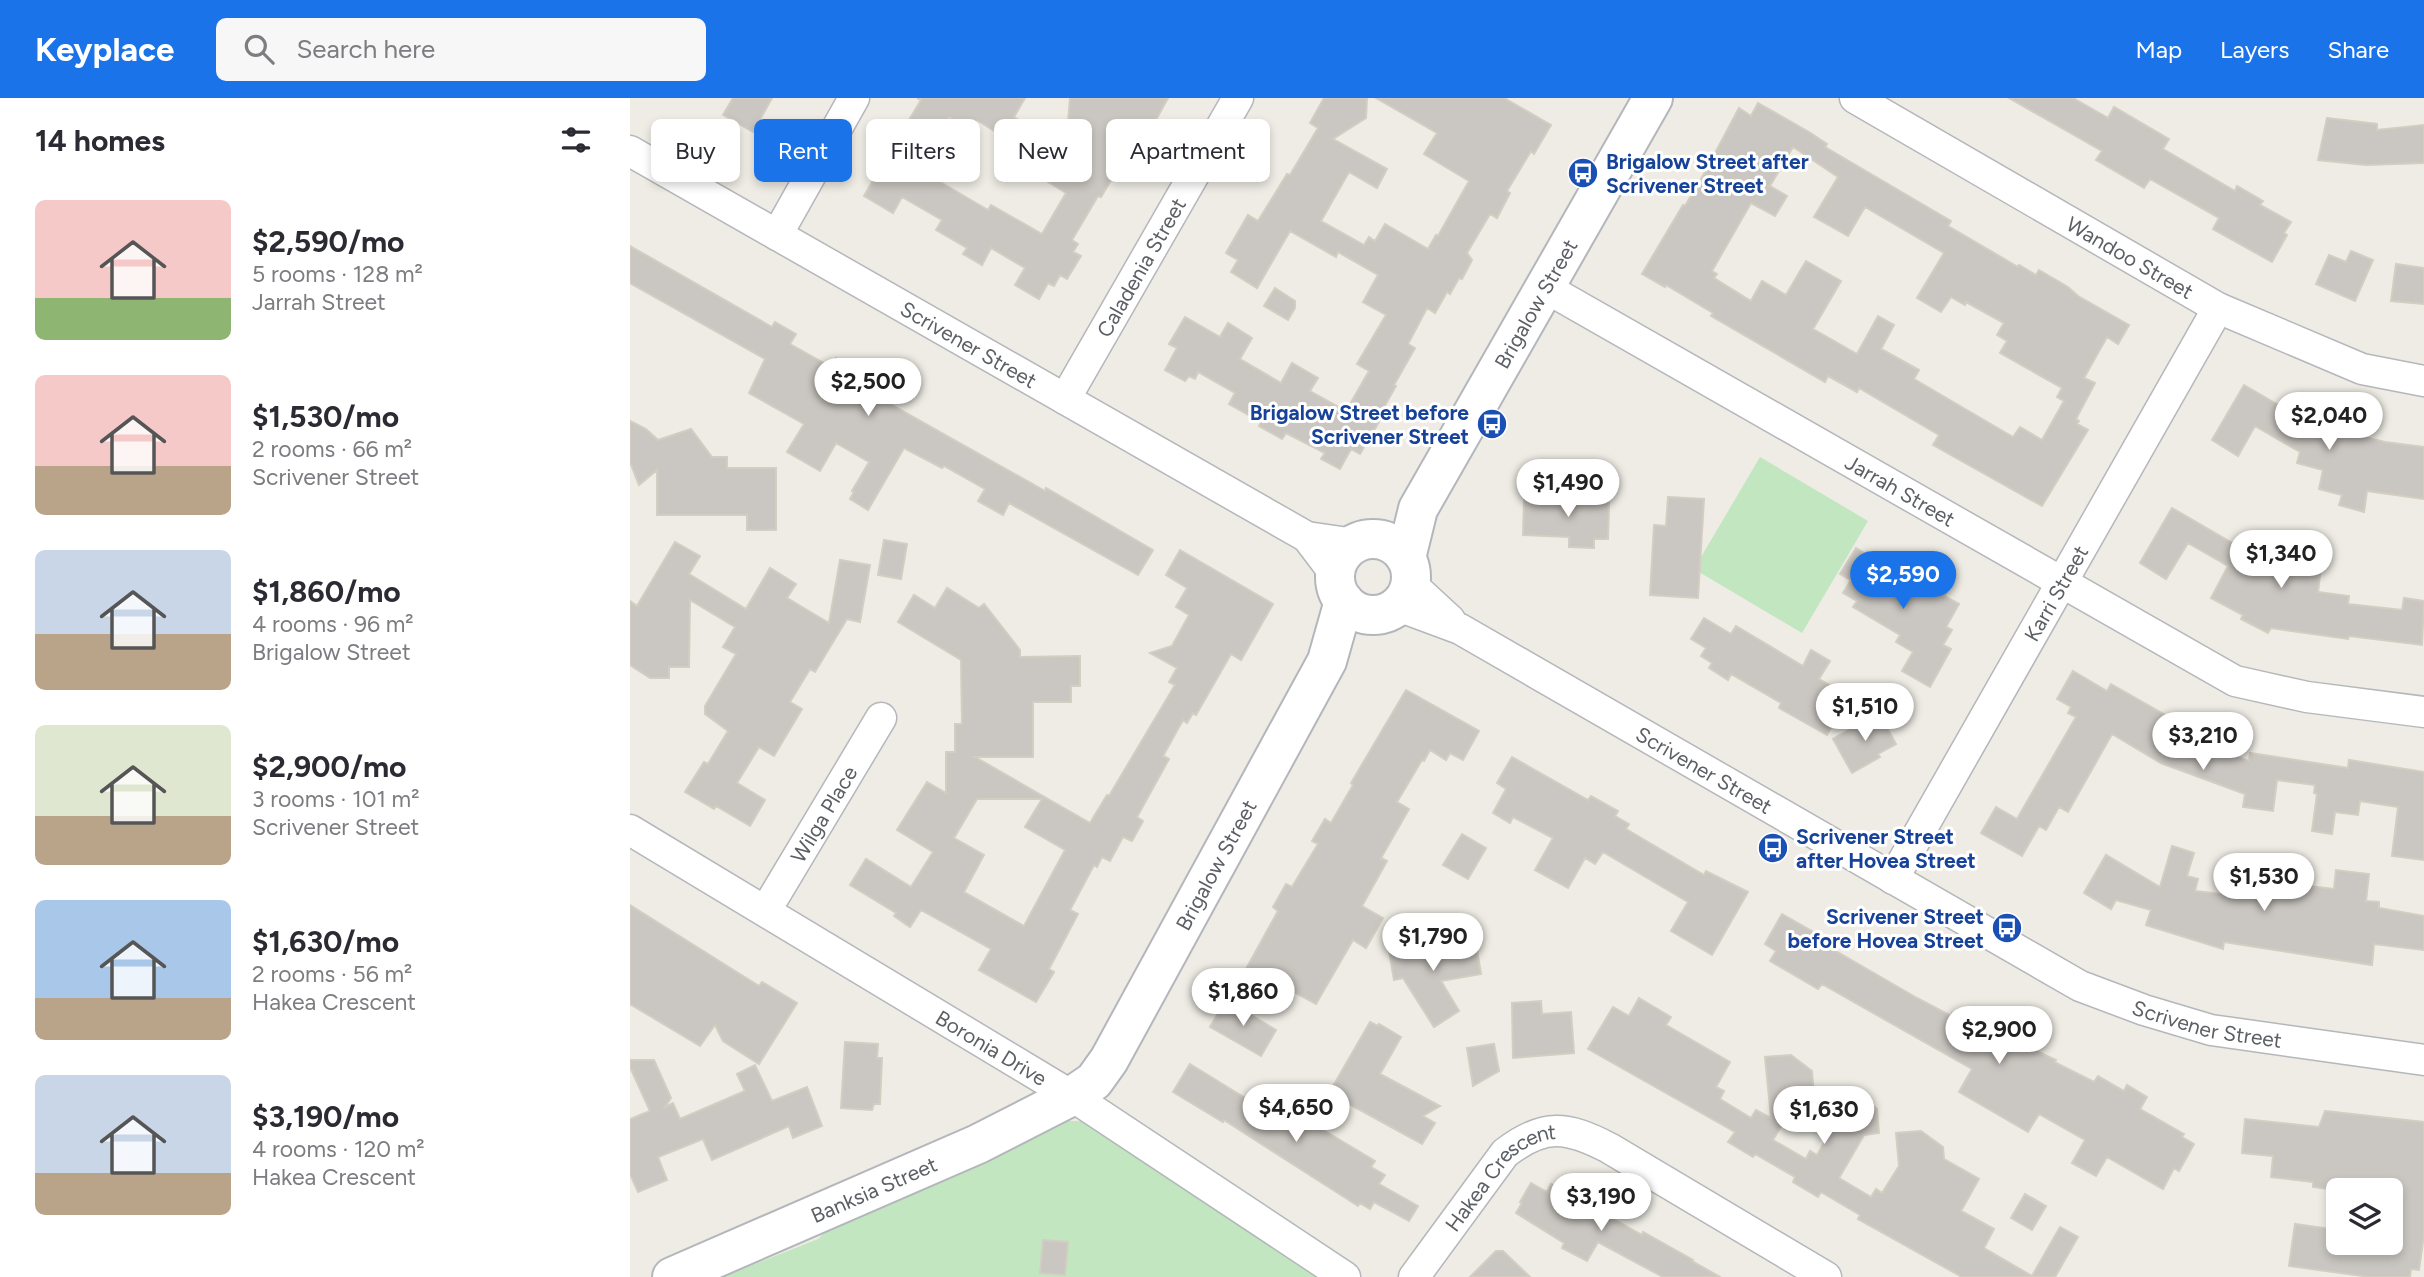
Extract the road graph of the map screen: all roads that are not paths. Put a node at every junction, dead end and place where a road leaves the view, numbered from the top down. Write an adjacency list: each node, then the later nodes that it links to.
1 (854, 98): 6 (street)
2 (1238, 98): 10 (street, Caladenia Street)
3 (1653, 98): 7 (street, Brigalow Street)
4 (1855, 98): 8 (street, Wandoo Street)
5 (630, 151): 6 (street, Scrivener Street)
6 (776, 235): 10 (street, Scrivener Street)
7 (1546, 288): 11 (street, Brigalow Street); 12 (street, Jarrah Street)
8 (2218, 308): 9 (street, Wandoo Street); 12 (street, Karri Street)
9 (2424, 381)
10 (1065, 399): 11 (street, Scrivener Street)
11 (1374, 578): 16 (street, Scrivener Street); 19 (street, Brigalow Street)
12 (2062, 582): 13 (street, Jarrah Street); 16 (street, Karri Street)
13 (2424, 712)
14 (881, 718): 17 (street, Wilga Place)
15 (630, 830): 17 (street, Boronia Drive)
16 (1893, 879): 18 (street, Scrivener Street)
17 (766, 910): 19 (street, Boronia Drive)
18 (2424, 1060)
19 (1072, 1096): 20 (street, Banksia Street); 21 (street, Boronia Drive)
20 (672, 1277)
21 (1345, 1277)
22 (1414, 1277): 23 (street, Hakea Crescent)
23 (1826, 1277)

